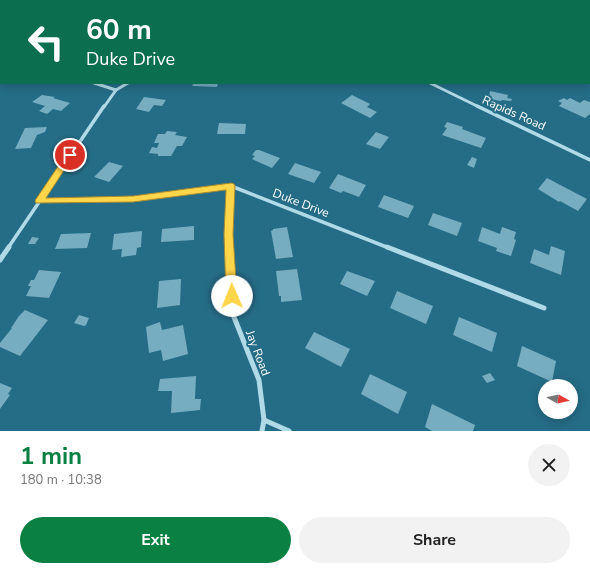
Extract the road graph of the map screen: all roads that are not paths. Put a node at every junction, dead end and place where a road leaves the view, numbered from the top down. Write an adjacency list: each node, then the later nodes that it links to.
1 (97, 84): 4 (street)
2 (126, 84): 4 (street)
3 (432, 84): 5 (street, Rapids Road)
4 (116, 90): 7 (street)
5 (590, 160)
6 (231, 186): 7 (street, Duke Drive); 9 (street, Duke Drive); 10 (street, Jay Road)
7 (39, 201): 8 (street)
8 (0, 260)
9 (544, 308)
10 (264, 420): 11 (street, Jay Road); 12 (street)
11 (262, 431)
12 (289, 431)

